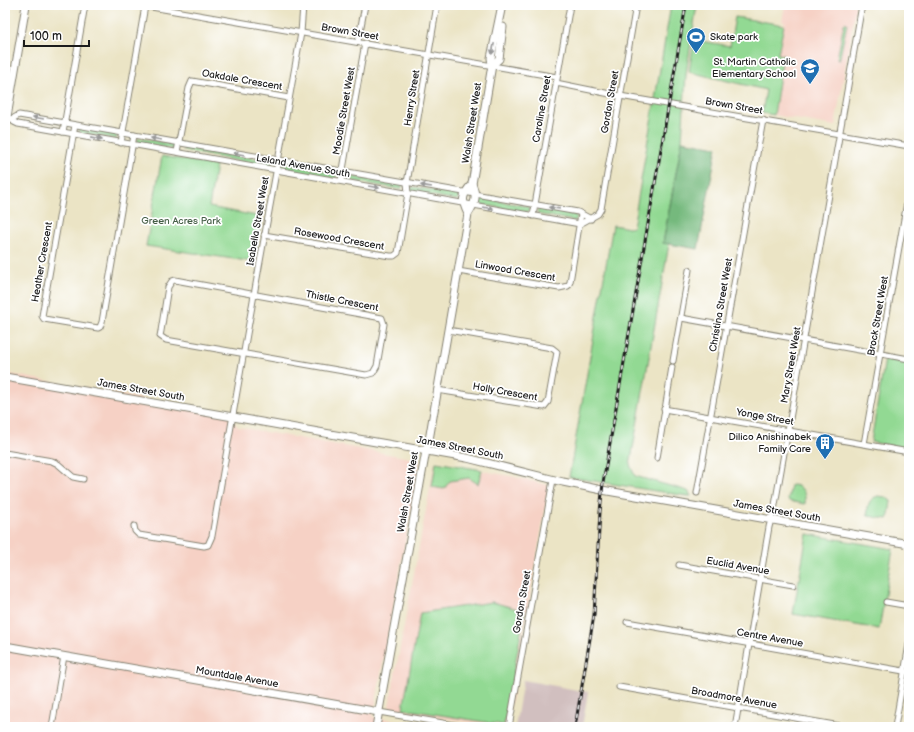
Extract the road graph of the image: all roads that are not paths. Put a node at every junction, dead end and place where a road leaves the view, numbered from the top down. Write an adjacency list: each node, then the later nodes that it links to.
1 (26, 5): 21 (street)
2 (85, 5): 23 (street)
3 (143, 5): 12 (street, Brown Street); 27 (street)
4 (303, 5): 12 (street, Isabella Street West)
5 (365, 5): 13 (street)
6 (437, 5): 15 (street, Henry Street)
7 (502, 5): 16 (street, Walsh Street West, one-way to 16)
8 (506, 5): 16 (street, Walsh Street West)
9 (570, 5): 17 (street, Caroline Street)
10 (636, 5): 19 (street, Gordon Street)
11 (862, 5): 29 (street, Mary Street West)
12 (301, 33): 13 (street, Brown Street); 20 (street, Isabella Street West)
13 (358, 42): 14 (street, Brown Street)
14 (365, 43): 15 (street, Brown Street); 38 (street, Moodie Street West)
15 (428, 54): 16 (street, Brown Street); 40 (street, Henry Street)
16 (492, 65): 17 (street, Brown Street); 41 (street, Walsh Street West)
17 (557, 77): 18 (street, Caroline Street)
18 (556, 83): 19 (street, Brown Street); 48 (street, Caroline Street)
19 (620, 96): 22 (street, Brown Street); 52 (street, Gordon Street)
20 (289, 98): 32 (street, Oakdale Crescent); 36 (street, Isabella Street West)
21 (8, 116): 23 (street, Leland Avenue South, one-way to 21); 25 (street); 26 (street, Leland Avenue South)
22 (763, 120): 29 (street, Brown Street); 59 (street, Christina Street West)
23 (65, 123): 24 (street, Leland Avenue South); 26 (street)
24 (75, 125): 27 (street, Leland Avenue South); 28 (street, Heather Crescent)
25 (5, 129)
26 (63, 132): 28 (street, Leland Avenue South)
27 (123, 133): 30 (street, Leland Avenue South); 31 (street)
28 (74, 134): 31 (street, Leland Avenue South, one-way to 31); 33 (street, Heather Crescent)
29 (840, 134): 34 (street, Brown Street); 61 (street, Mary Street West)
30 (134, 135): 32 (street, Leland Avenue South, one-way to 30); 33 (street, Heather Crescent)
31 (121, 142): 33 (street, Leland Avenue South)
32 (179, 142): 35 (street, Oakdale Crescent); 36 (street, Leland Avenue South, one-way to 32)
33 (132, 144): 35 (street, Leland Avenue South)
34 (909, 146)
35 (177, 152): 37 (street, Leland Avenue South)
36 (278, 161): 37 (street, Isabella Street West); 38 (street, Leland Avenue South)
37 (276, 170): 39 (street, Leland Avenue South); 54 (street, Isabella Street West)
38 (342, 172): 39 (street, Moodie Street West); 40 (street, Leland Avenue South)
39 (341, 181): 44 (street, Leland Avenue South, one-way to 44)
40 (407, 183): 43 (street, Leland Avenue South, one-way to 40); 44 (street, Henry Street)
41 (472, 184): 43 (street); 45 (street)
42 (909, 191): 63 (street, Brock Street West)
43 (464, 192): 45 (street, Leland Avenue South); 46 (street)
44 (408, 193): 46 (street, Leland Avenue South); 54 (street, Rosewood Crescent)
45 (476, 194): 47 (street, Walsh Street West); 48 (street, Leland Avenue South)
46 (463, 203): 47 (street, Leland Avenue South); 49 (street)
47 (474, 205): 49 (street, Walsh Street West); 51 (street, Leland Avenue South, one-way to 51)
48 (535, 205): 50 (street, Leland Avenue South, one-way to 48); 51 (street, Caroline Street)
49 (468, 214): 56 (street, Walsh Street West)
50 (581, 214): 52 (street, Leland Avenue South); 53 (street, Linwood Crescent)
51 (533, 216): 53 (street, Leland Avenue South)
52 (591, 219): 53 (street)
53 (580, 224): 56 (street, Linwood Crescent)
54 (264, 235): 57 (street, Isabella Street West)
55 (689, 270): 58 (street)
56 (458, 271): 60 (street, Walsh Street West)
57 (254, 294): 62 (street, Isabella Street West); 62 (street); 62 (street, Thistle Crescent)
58 (681, 318): 59 (street); 65 (street)
59 (727, 326): 61 (street); 71 (street, Christina Street West)
60 (448, 330): 68 (street, Walsh Street West); 68 (street, Holly Crescent)
61 (804, 341): 63 (street); 72 (street, Mary Street West)
62 (243, 354): 70 (street, Isabella Street West)
63 (880, 354): 64 (street); 73 (street, Brock Street West)
64 (909, 359)
65 (673, 361)
66 (672, 367): 69 (street)
67 (5, 378): 70 (street, James Street South)
68 (438, 390): 74 (street, Walsh Street West)
69 (664, 409): 71 (street, Yonge Street); 77 (street)
70 (232, 417): 74 (street, James Street South); 82 (street, Isabella Street West)
71 (711, 417): 72 (street, Yonge Street); 80 (street, Christina Street West)
72 (788, 431): 73 (street, Yonge Street); 81 (street, Mary Street West)
73 (864, 444): 76 (street, Yonge Street)
74 (426, 451): 79 (street, James Street South); 97 (street, Walsh Street West)
75 (5, 452): 78 (street)
76 (909, 452)
77 (656, 458)
78 (83, 479)
79 (553, 480): 81 (street, James Street South); 101 (street, Gordon Street)
80 (697, 493)
81 (771, 520): 83 (street, James Street South); 85 (street, Mary Street West)
82 (134, 526)
83 (909, 544)
84 (679, 565): 85 (street, Euclid Avenue)
85 (760, 579): 86 (street, Euclid Avenue); 90 (street, Mary Street West)
86 (793, 585)
87 (886, 602): 88 (street)
88 (909, 606)
89 (627, 622): 90 (street, Centre Avenue)
90 (749, 644): 94 (street, Centre Avenue); 96 (street, Mary Street West)
91 (909, 644): 94 (street)
92 (5, 646): 93 (street, Mountdale Avenue)
93 (64, 656): 97 (street, Mountdale Avenue); 98 (street)
94 (907, 671): 104 (street)
95 (619, 687): 96 (street, Broadmore Avenue)
96 (738, 708): 102 (street, Mary Street West); 103 (street, Broadmore Avenue)
97 (379, 712): 99 (street, Walsh Street West); 100 (street, Mountdale Avenue)
98 (52, 727)
99 (376, 727)
100 (466, 727)
101 (509, 727)
102 (735, 727)
103 (846, 727)
104 (894, 727)

